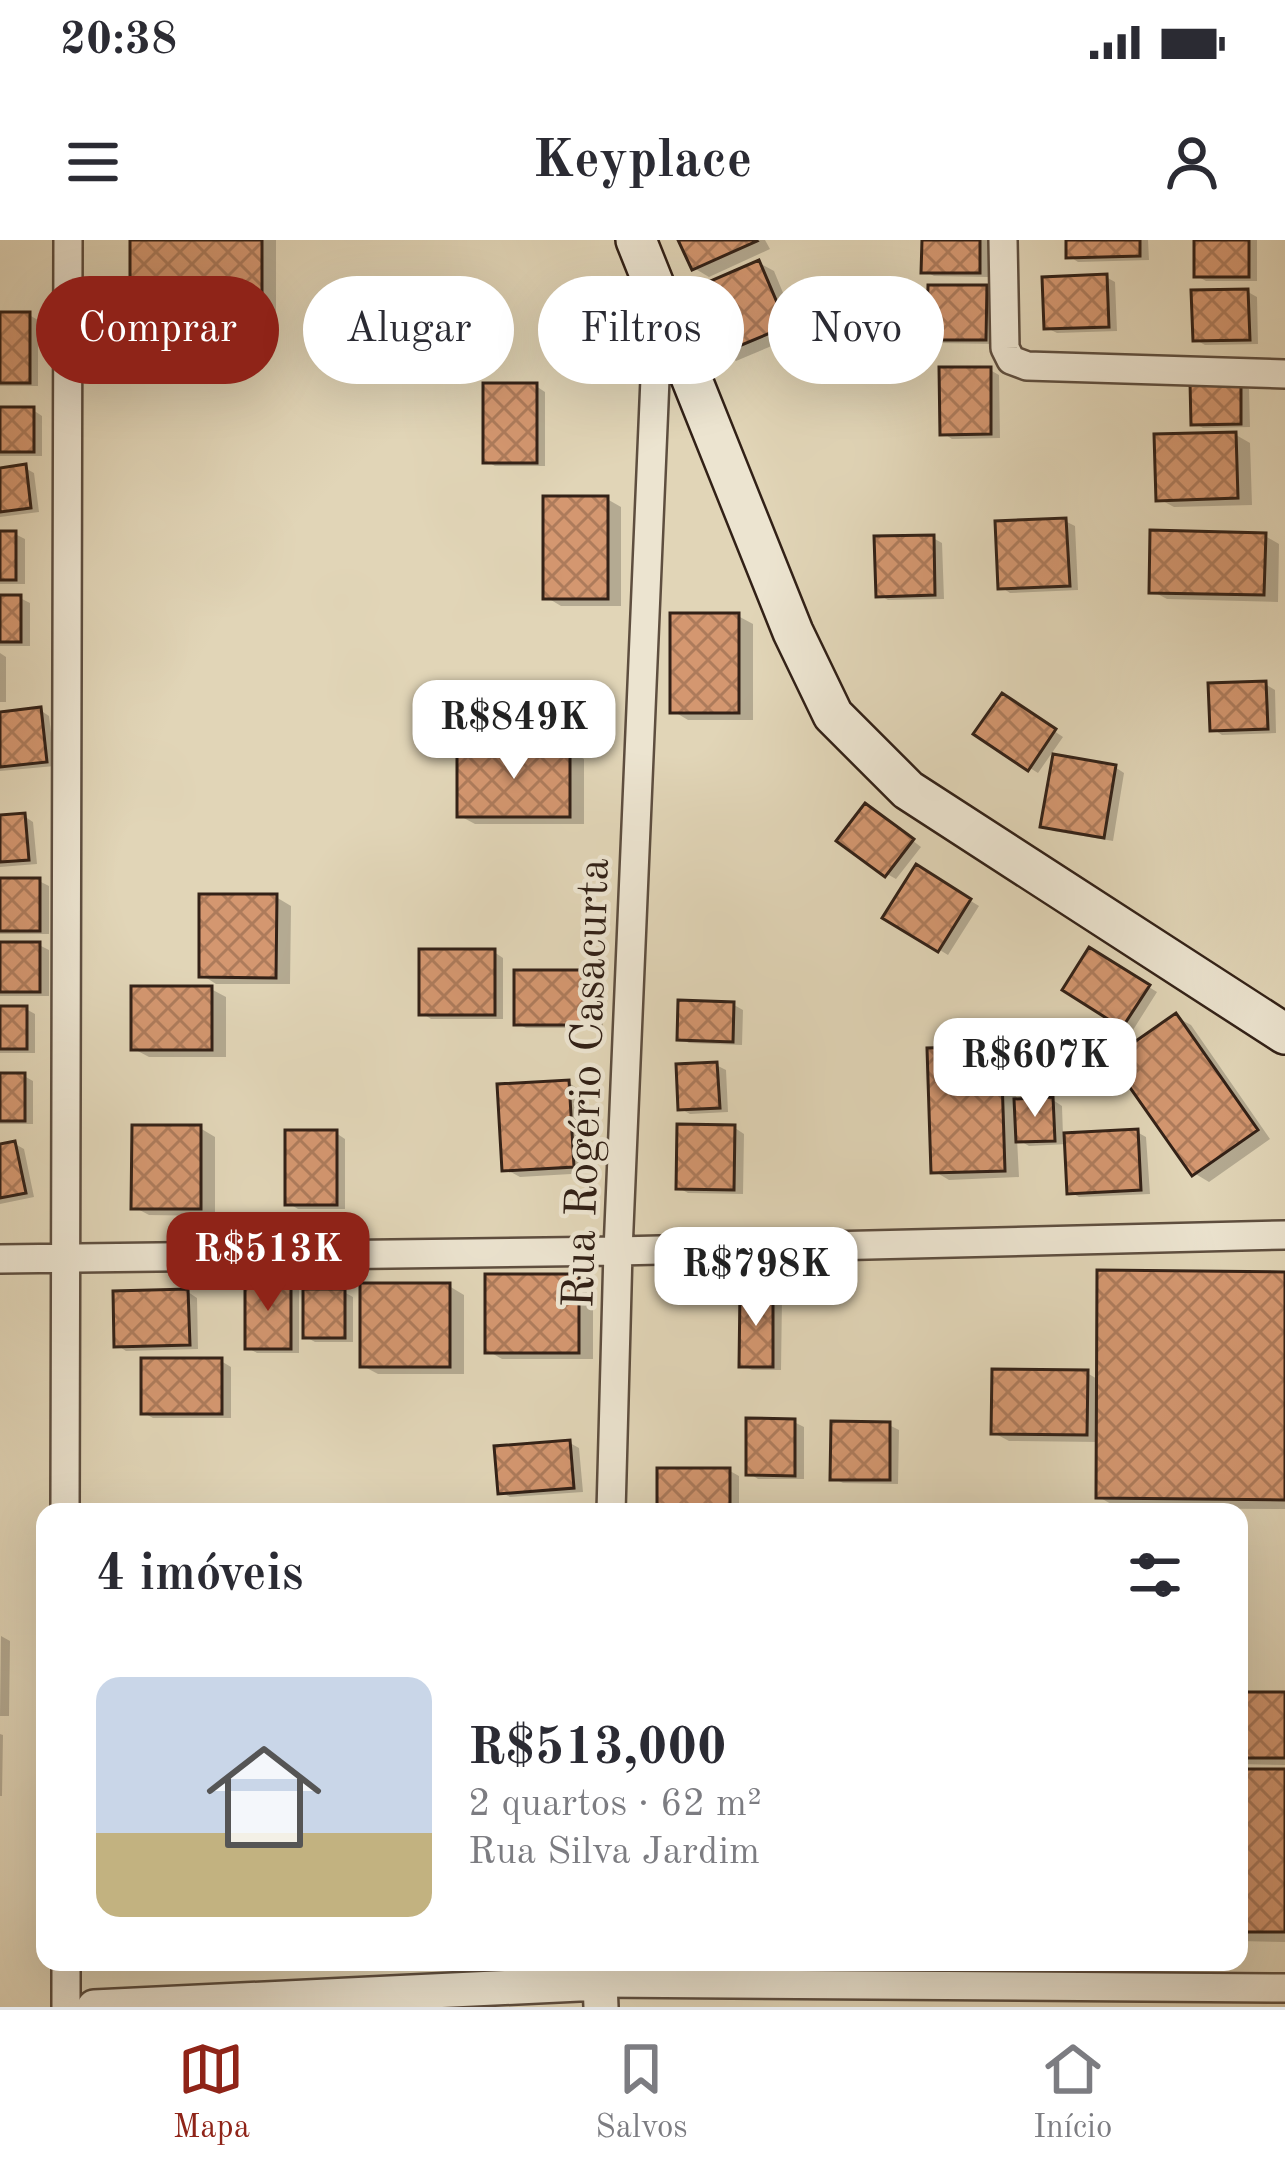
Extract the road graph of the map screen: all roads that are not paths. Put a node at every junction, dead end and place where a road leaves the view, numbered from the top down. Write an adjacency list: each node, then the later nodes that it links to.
1 (68, 240): 11 (street)
2 (636, 240): 4 (main road)
3 (1003, 240): 5 (street)
4 (650, 276)
5 (1285, 374)
6 (655, 384): 10 (street, Rua Rogério Casacurta)
7 (694, 384): 8 (main road)
8 (1285, 1034)
9 (1285, 1235): 10 (street)
10 (618, 1251): 11 (street); 14 (street, Rua Rogério Casacurta)
11 (65, 1257): 12 (street); 13 (street)
12 (0, 1259)
13 (65, 1503)
14 (611, 1503)
15 (66, 1971): 18 (street)
16 (601, 1984): 17 (street); 19 (street)
17 (1285, 1988)
18 (67, 2007)
19 (94, 2007)

